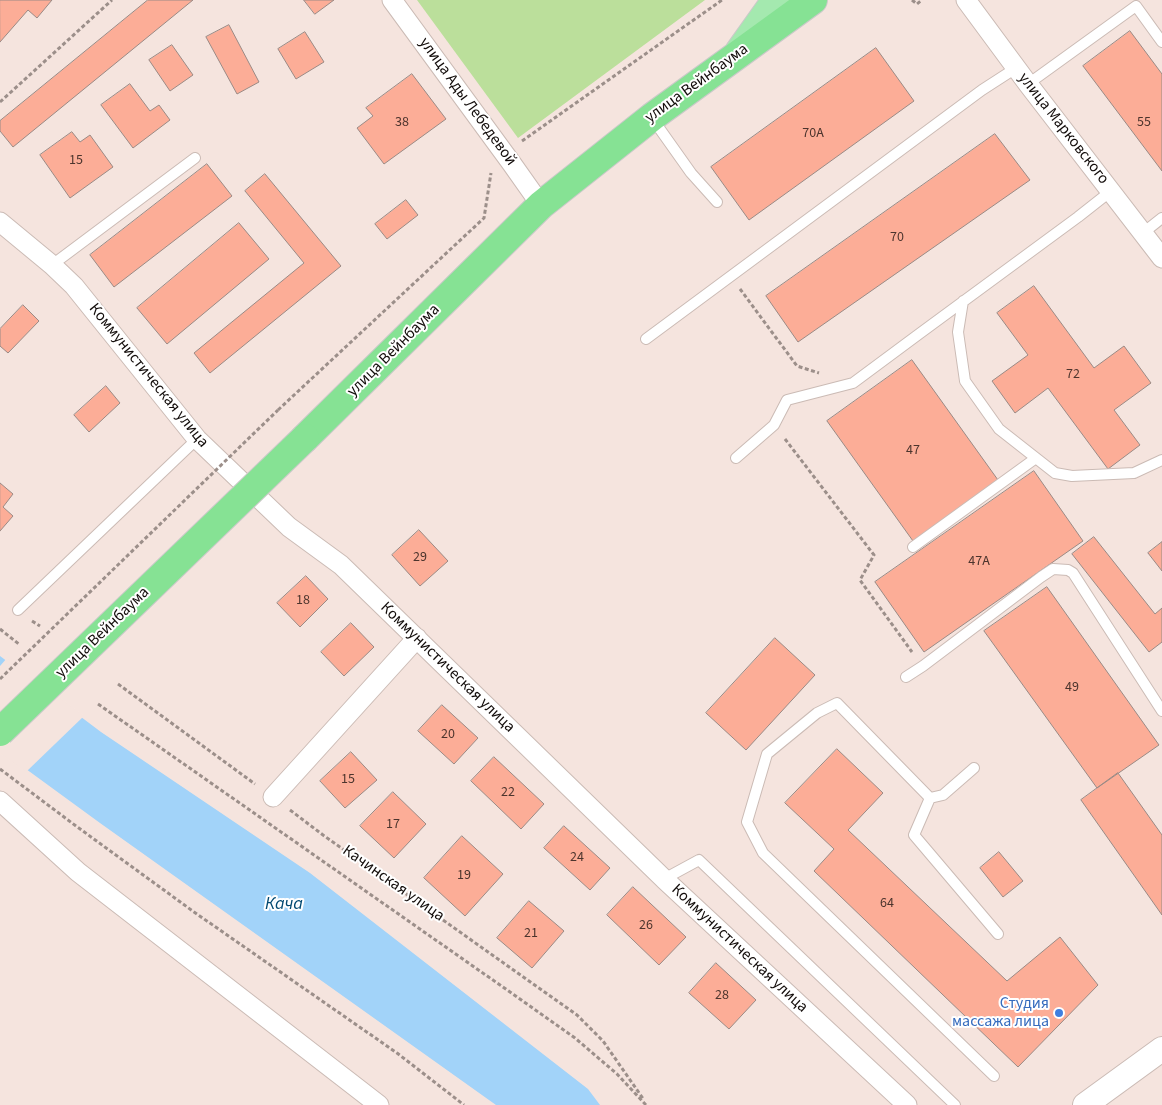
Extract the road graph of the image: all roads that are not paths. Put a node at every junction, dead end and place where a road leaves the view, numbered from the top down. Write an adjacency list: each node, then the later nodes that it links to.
1 (392, 0): 13 (street, улица Ады Лебедевой)
2 (776, 0): 6 (main road)
3 (813, 0): 6 (highway, улица Вейнбаума)
4 (966, 0): 7 (street, улица Марковского)
5 (1162, 42): 8 (lane)
6 (738, 54): 9 (highway, улица Вейнбаума)
7 (1016, 68): 8 (street, улица Марковского); 20 (lane)
8 (1028, 84): 11 (street, улица Марковского)
9 (652, 117): 12 (lane); 13 (highway, улица Вейнбаума)
10 (195, 158): 18 (lane)
11 (1111, 191): 16 (street, улица Марковского); 19 (lane)
12 (717, 202)
13 (541, 204): 30 (highway, улица Вейнбаума, bridge)
14 (1162, 218): 16 (lane)
15 (0, 222): 18 (street, Коммунистическая улица)
16 (1143, 233): 17 (street, улица Марковского)
17 (1162, 258)
18 (52, 265): 21 (street, Коммунистическая улица)
19 (963, 302): 22 (lane); 23 (lane)
20 (646, 339)
21 (197, 439): 26 (lane); 27 (street, Коммунистическая улица)
22 (736, 458)
23 (1036, 458): 24 (lane); 25 (lane)
24 (1162, 460)
25 (913, 547)
26 (18, 610)
27 (417, 638): 32 (street); 35 (street, Коммунистическая улица)
28 (906, 677): 29 (lane)
29 (1162, 711)
30 (0, 732)
31 (974, 768): 33 (lane)
32 (273, 797)
33 (930, 798): 36 (lane); 38 (lane)
34 (0, 801): 39 (street)
35 (664, 879): 40 (street, Коммунистическая улица); 41 (lane)
36 (998, 934)
37 (1162, 1049): 42 (street)
38 (994, 1076)
39 (379, 1105)
40 (907, 1105)
41 (955, 1105)
42 (1085, 1105)

